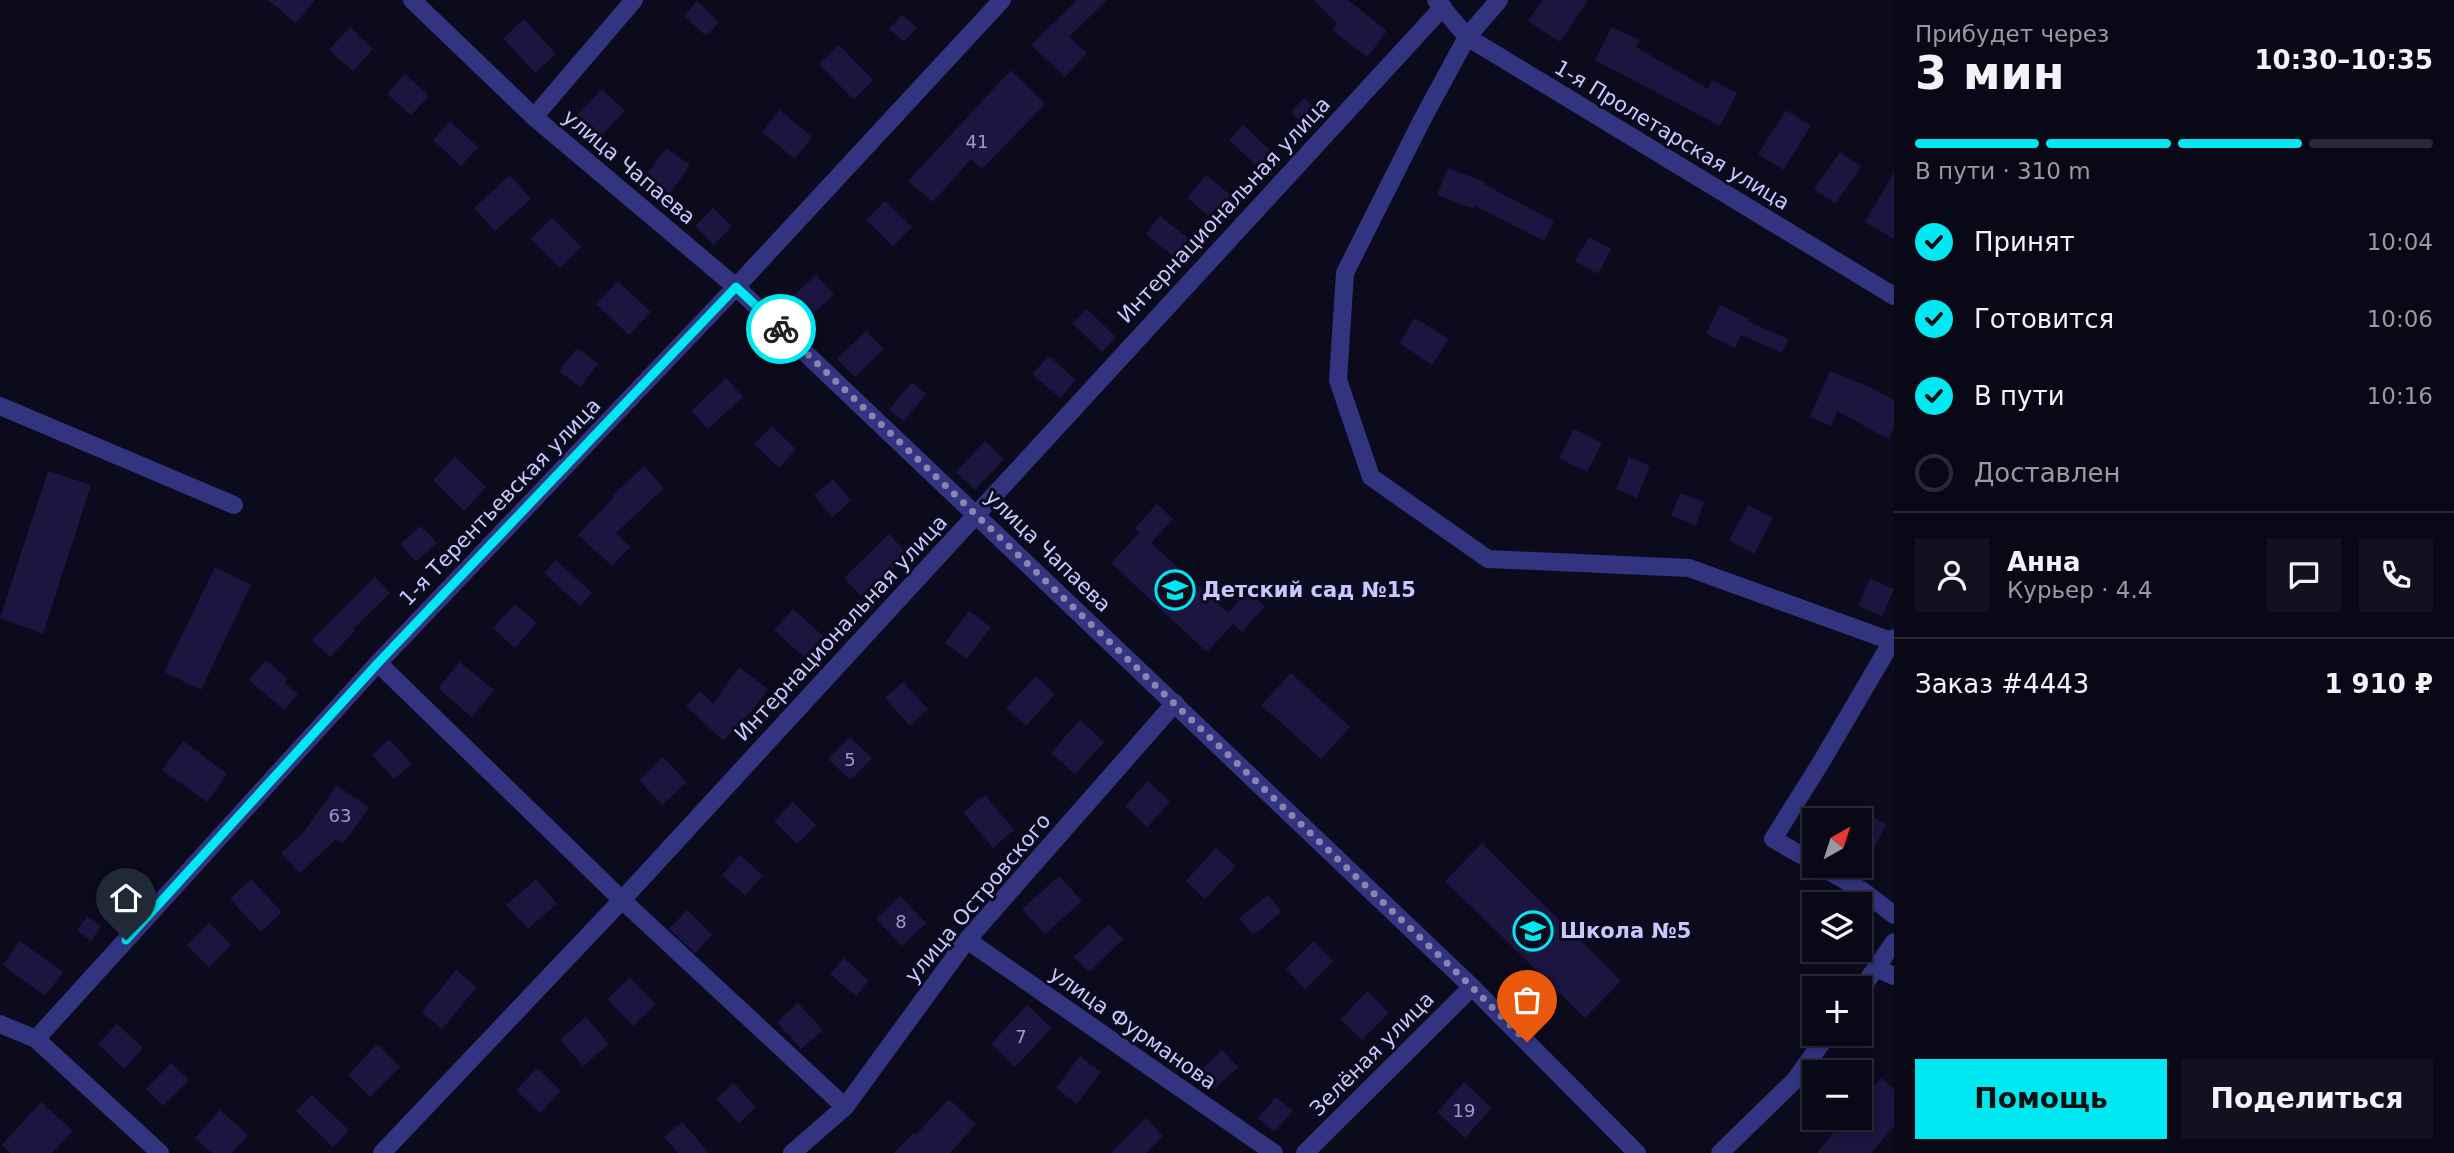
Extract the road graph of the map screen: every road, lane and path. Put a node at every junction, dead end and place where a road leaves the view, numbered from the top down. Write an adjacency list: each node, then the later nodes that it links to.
1 (412, 0): 7 (street, улица Чапаева)
2 (634, 0): 7 (street)
3 (1002, 0): 8 (street, 1-я Терентьевская улица)
4 (1499, 0): 6 (street)
5 (1439, 3): 6 (street, 1-я Пролетарская улица); 12 (street, Интернациональная улица)
6 (1467, 37): 9 (street, 1-я Пролетарская улица); 13 (street)
7 (534, 117): 8 (street, улица Чапаева)
8 (736, 287): 12 (street, улица Чапаева); 14 (street, 1-я Терентьевская улица)
9 (1894, 296)
10 (0, 406): 11 (street)
11 (234, 505)
12 (976, 514): 15 (street, улица Чапаева); 18 (street, Интернациональная улица)
13 (1894, 640): 16 (street)
14 (378, 663): 18 (street); 27 (street, 1-я Терентьевская улица)
15 (1175, 703): 20 (street, улица Островского); 25 (street, улица Чапаева)
16 (1802, 856)
17 (1841, 878): 19 (street)
18 (622, 900): 29 (street); 31 (street, Интернациональная улица)
19 (1894, 915)
20 (967, 940): 29 (street, улица Островского); 33 (street, улица Фурманова)
21 (1894, 942): 22 (street)
22 (1877, 968): 23 (street); 24 (street)
23 (1871, 976)
24 (1894, 976)
25 (1472, 987): 34 (street, Зелёная улица); 35 (street, улица Чапаева)
26 (0, 1024): 27 (street)
27 (36, 1039): 30 (street)
28 (1819, 1046): 36 (street)
29 (845, 1107): 32 (street, улица Островского)
30 (160, 1153)
31 (382, 1153)
32 (792, 1153)
33 (1273, 1153)
34 (1305, 1153)
35 (1637, 1153)
36 (1720, 1153)

